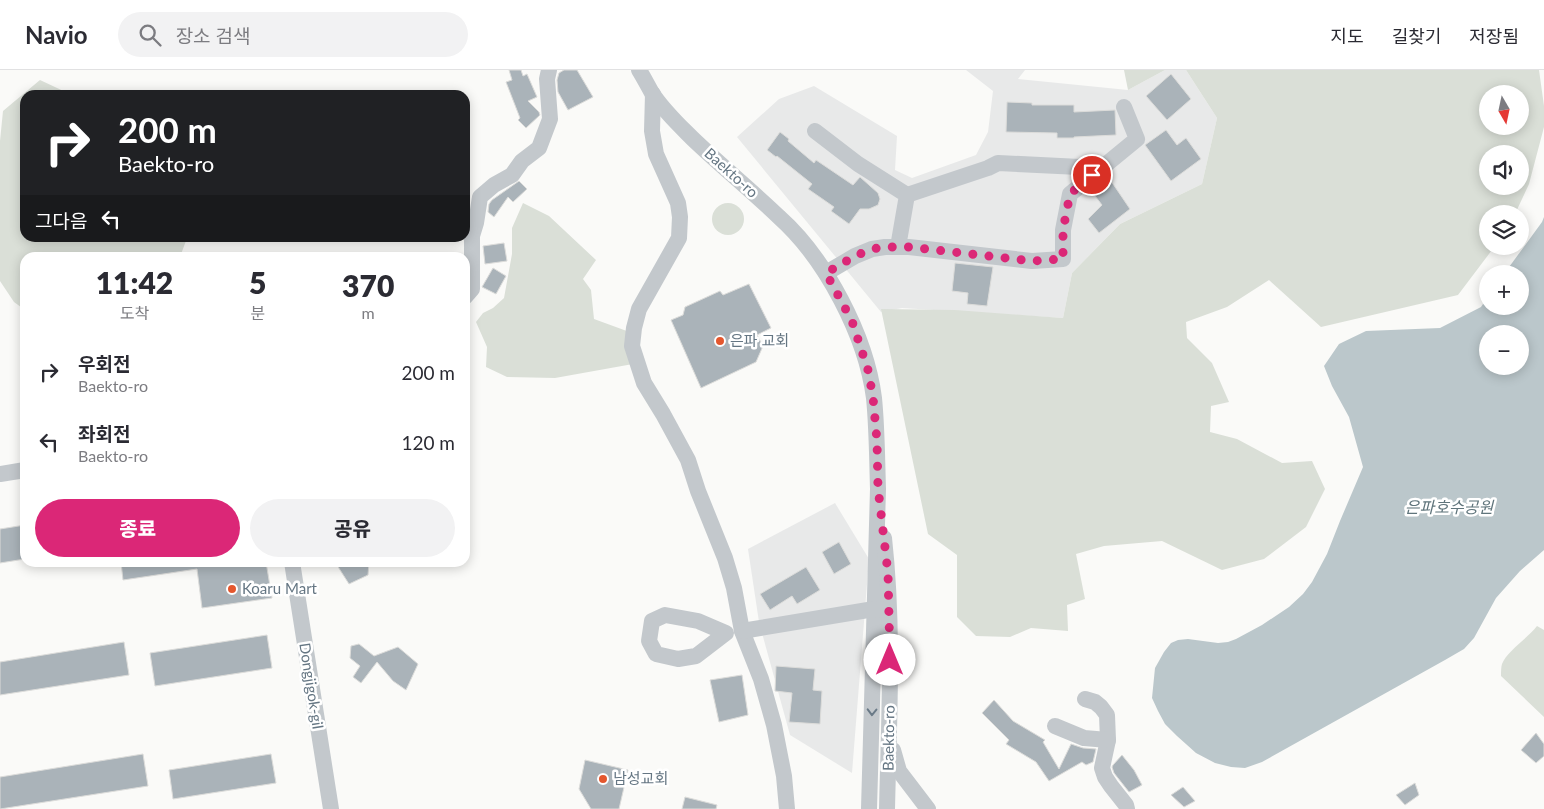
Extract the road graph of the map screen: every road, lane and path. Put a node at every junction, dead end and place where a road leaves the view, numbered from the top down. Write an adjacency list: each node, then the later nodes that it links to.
1 (549, 70): 10 (street)
2 (639, 70): 3 (street, Baekto-ro)
3 (653, 94): 9 (street, Baekto-ro); 15 (street)
4 (1124, 106): 6 (street)
5 (815, 131): 7 (street)
6 (1100, 168): 7 (street); 8 (street)
7 (907, 195): 8 (street)
8 (898, 247): 9 (street)
9 (826, 273): 14 (street, Baekto-ro)
10 (470, 291)
11 (20, 471): 12 (street)
12 (0, 474)
13 (293, 567): 20 (street, Dongjigok-gil)
14 (882, 610): 15 (street); 17 (street, Baekto-ro); 22 (street, Baekto-ro, one-way to 22)
15 (742, 631): 21 (street)
16 (1085, 700): 19 (street)
17 (889, 726): 23 (street, Baekto-ro); 24 (street)
18 (1055, 726): 19 (street)
19 (1108, 740): 25 (street)
20 (331, 809)
21 (787, 809)
22 (869, 809)
23 (887, 809)
24 (928, 809)
25 (1127, 809)

